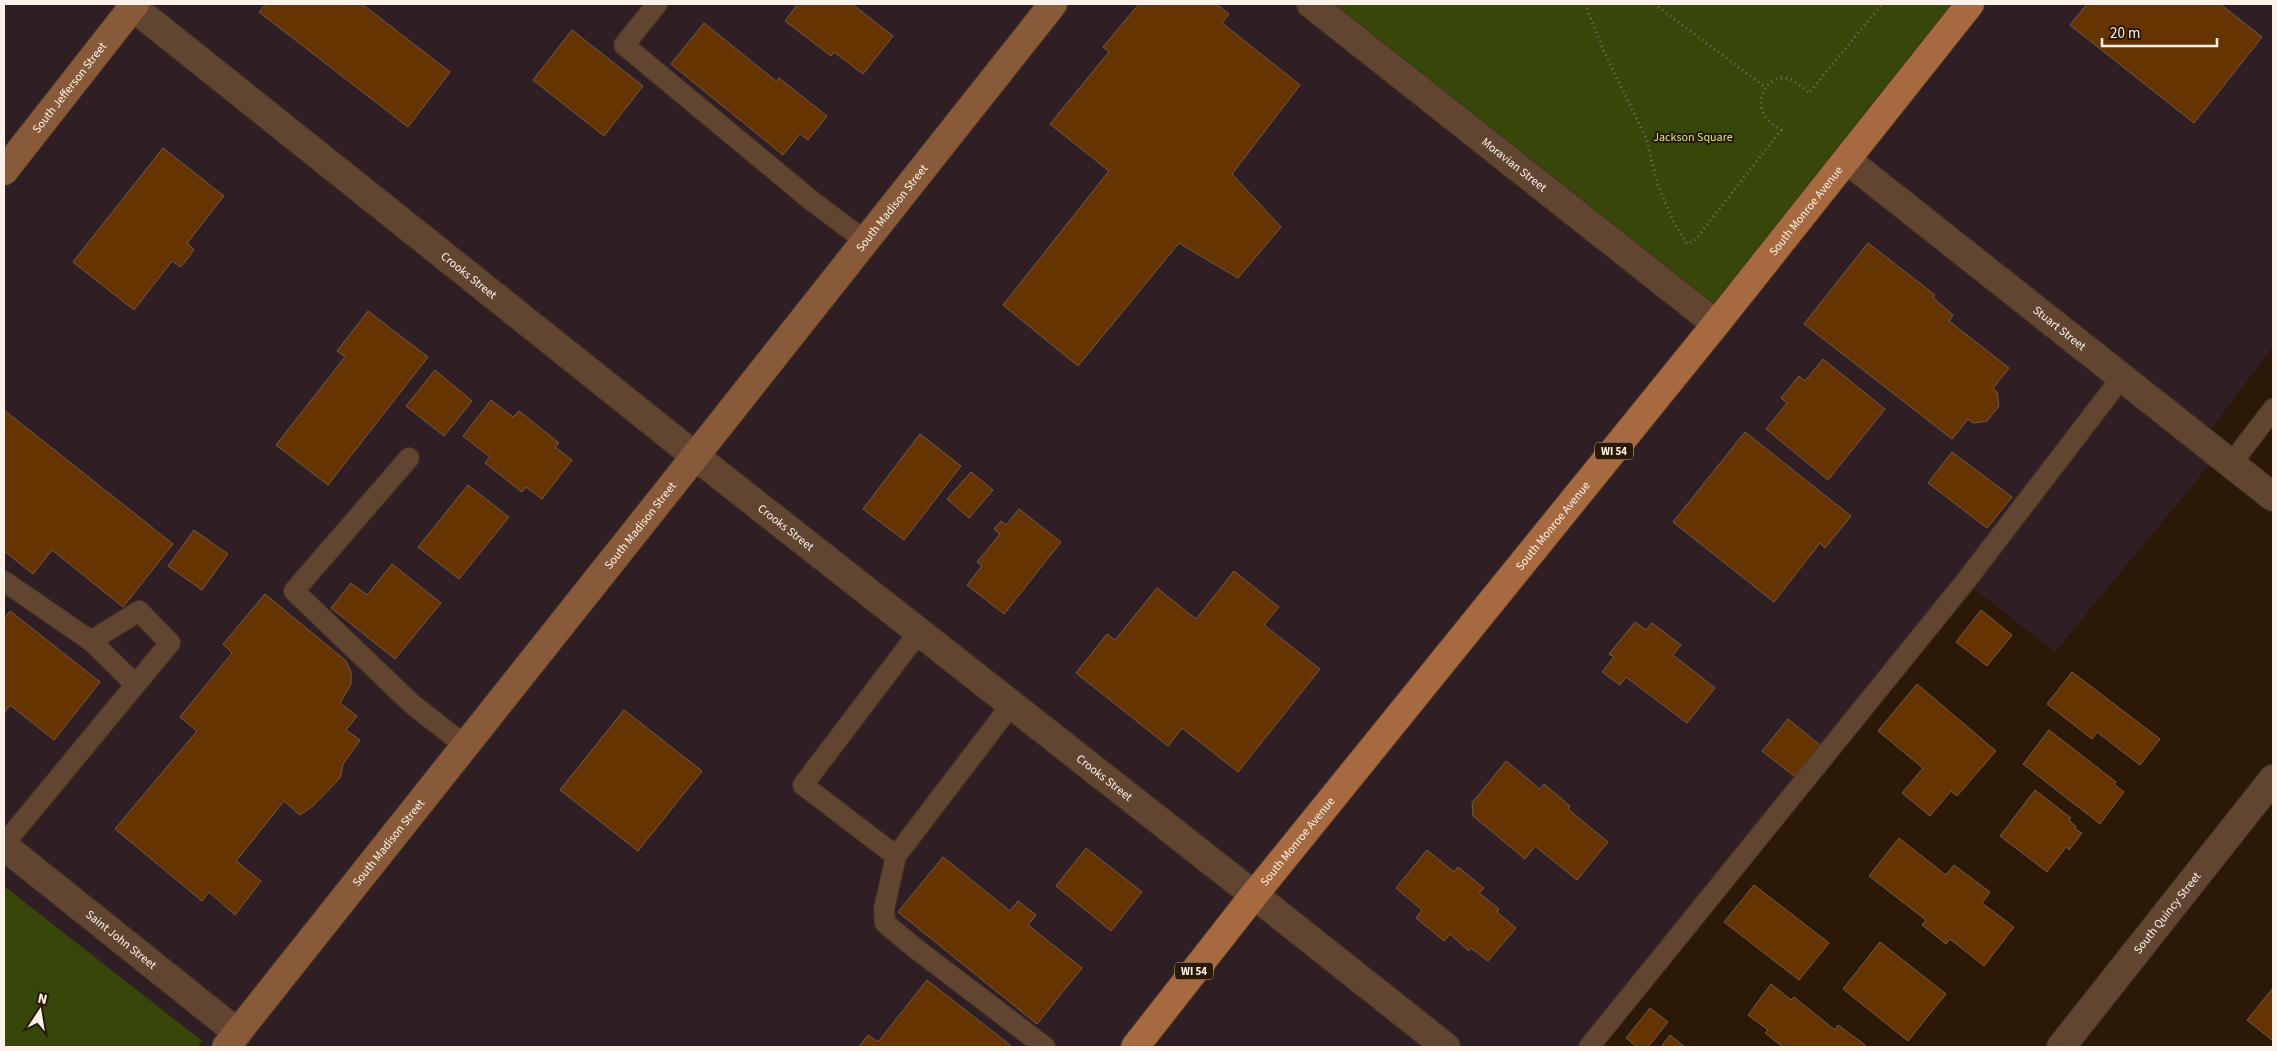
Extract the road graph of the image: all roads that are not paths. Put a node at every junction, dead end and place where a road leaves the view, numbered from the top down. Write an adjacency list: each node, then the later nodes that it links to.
1 (657, 4): 8 (lane)
2 (1053, 4): 8 (main road, South Madison Street)
3 (1311, 4): 9 (street, Moravian Street)
4 (1970, 4): 6 (main road, South Monroe Avenue / WI 54)
5 (132, 5): 7 (main road, South Jefferson Street); 12 (street, Crooks Street)
6 (1847, 160): 9 (main road, South Monroe Avenue / WI 54); 10 (street, Stuart Street)
7 (4, 171)
8 (864, 240): 12 (main road, South Madison Street)
9 (1716, 324): 25 (main road, South Monroe Avenue / WI 54)
10 (2122, 376): 14 (street, Stuart Street); 30 (lane)
11 (2273, 409): 14 (lane)
12 (695, 456): 17 (street, Crooks Street); 21 (main road, South Madison Street)
13 (409, 458): 21 (lane)
14 (2230, 464): 15 (street, Stuart Street)
15 (2273, 497)
16 (4, 581): 18 (lane)
17 (919, 632): 20 (street, Crooks Street); 24 (lane)
18 (90, 641): 19 (lane); 19 (lane)
19 (135, 684): 23 (lane)
20 (1012, 705): 24 (lane); 25 (street, Crooks Street)
21 (467, 747): 26 (main road, South Madison Street)
22 (2273, 780): 31 (street, South Quincy Street)
23 (4, 845): 26 (street, Saint John Street)
24 (896, 856): 27 (lane)
25 (1254, 894): 28 (main road, South Monroe Avenue / WI 54); 29 (street, Crooks Street)
26 (232, 1040)
27 (1045, 1047)
28 (1134, 1047)
29 (1446, 1047)
30 (1589, 1047)
31 (2061, 1047)

